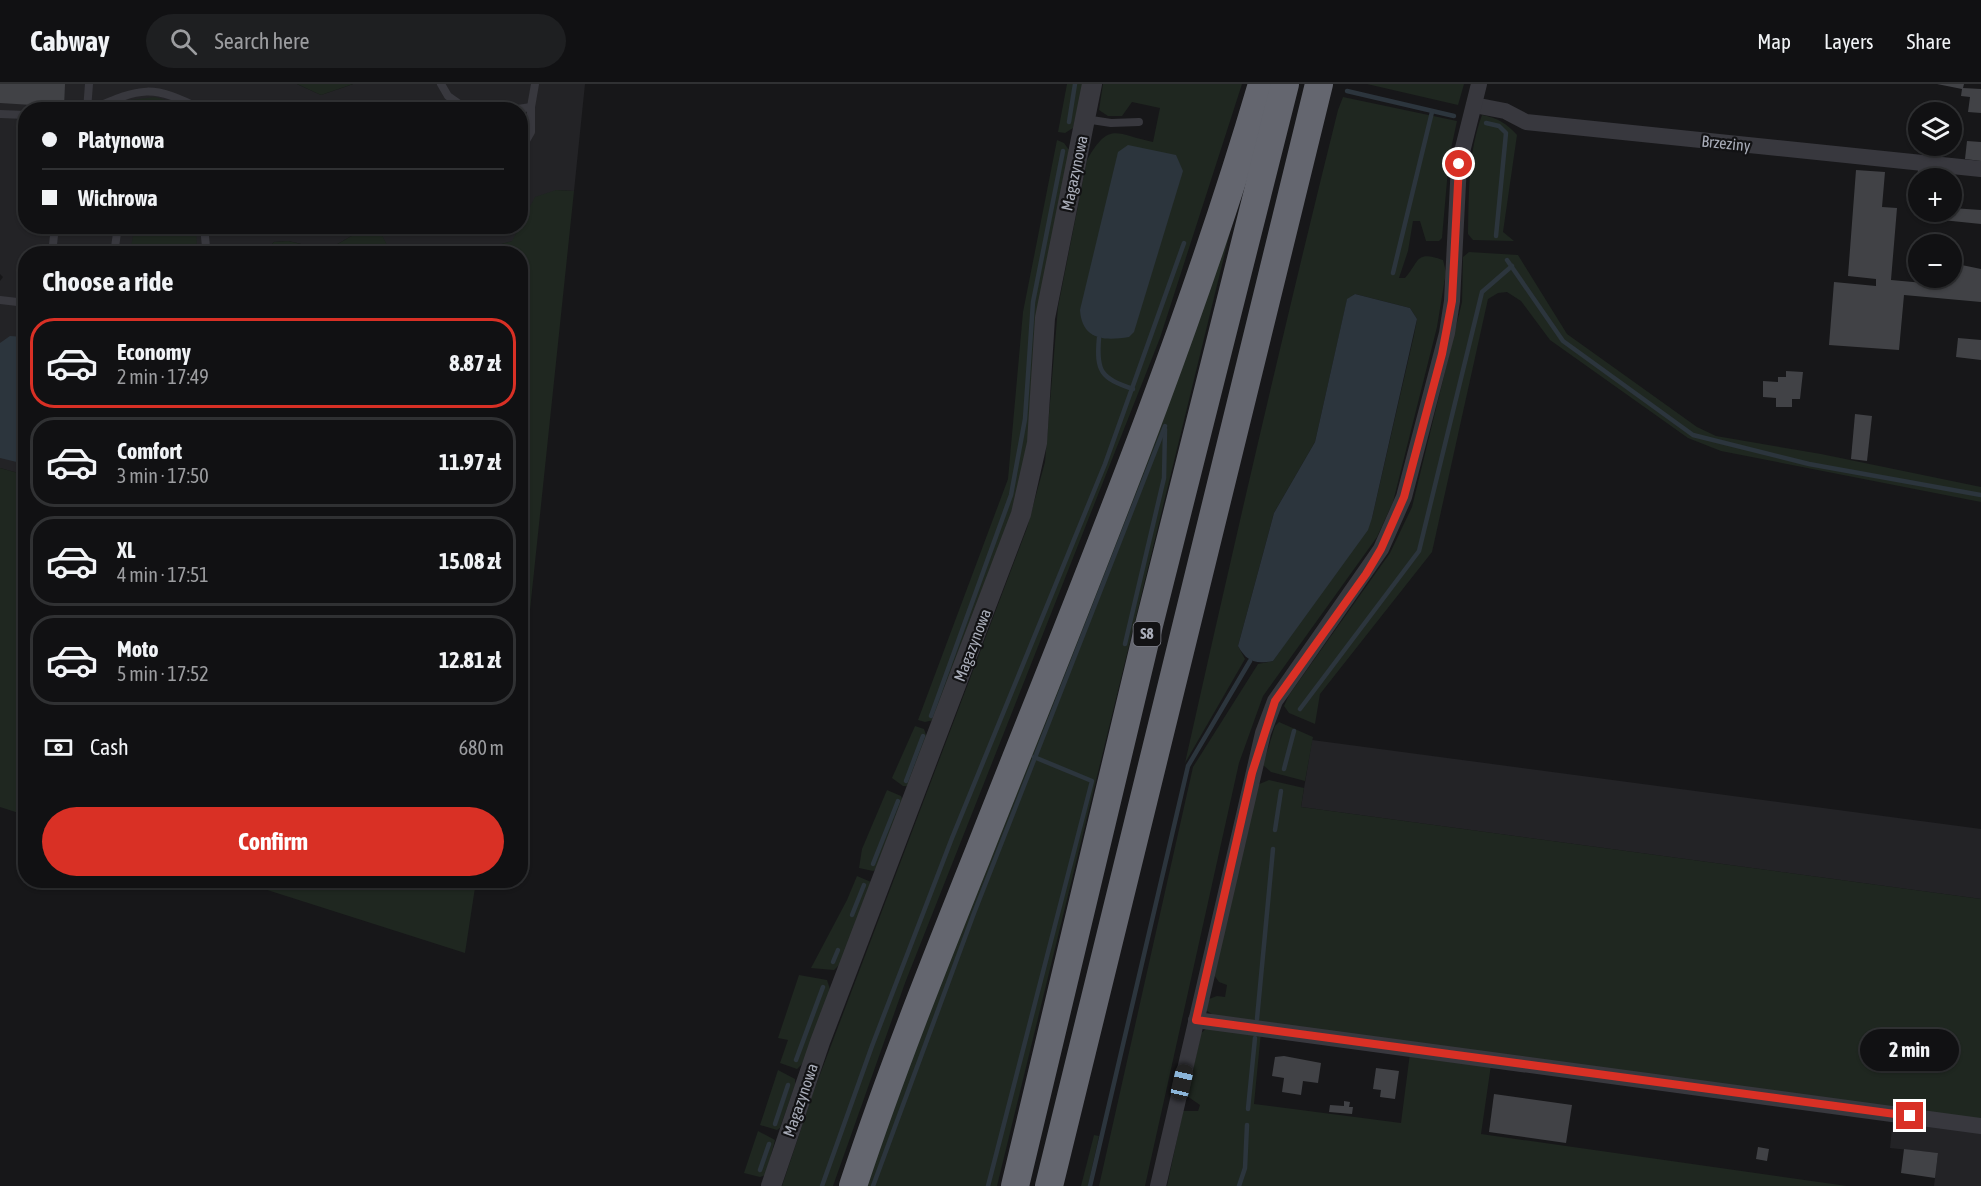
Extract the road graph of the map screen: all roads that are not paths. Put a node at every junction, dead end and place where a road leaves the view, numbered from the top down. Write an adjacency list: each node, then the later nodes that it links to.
1 (89, 84): 9 (lane)
2 (441, 84): 12 (lane)
3 (535, 84): 15 (lane)
4 (1092, 84): 18 (street, Magazynowa)
5 (1263, 84): 27 (highway)
6 (1285, 84): 28 (highway, S8)
7 (1319, 84): 29 (highway, S8)
8 (1479, 84): 13 (street)
9 (89, 102)
10 (108, 102): 11 (lane)
11 (186, 102)
12 (457, 102)
13 (1474, 105): 21 (street, Brzeziny); 24 (street)
14 (528, 107): 15 (lane)
15 (531, 107): 20 (lane)
16 (0, 114): 17 (lane)
17 (18, 115)
18 (1085, 119): 19 (lane); 26 (street, Magazynowa)
19 (1139, 122)
20 (528, 137)
21 (1981, 169)
22 (0, 300): 23 (lane)
23 (18, 302)
24 (1196, 1020): 25 (street); 30 (street)
25 (1981, 1126)
26 (771, 1186)
27 (853, 1186)
28 (1015, 1186)
29 (1049, 1186)
30 (1158, 1186)

